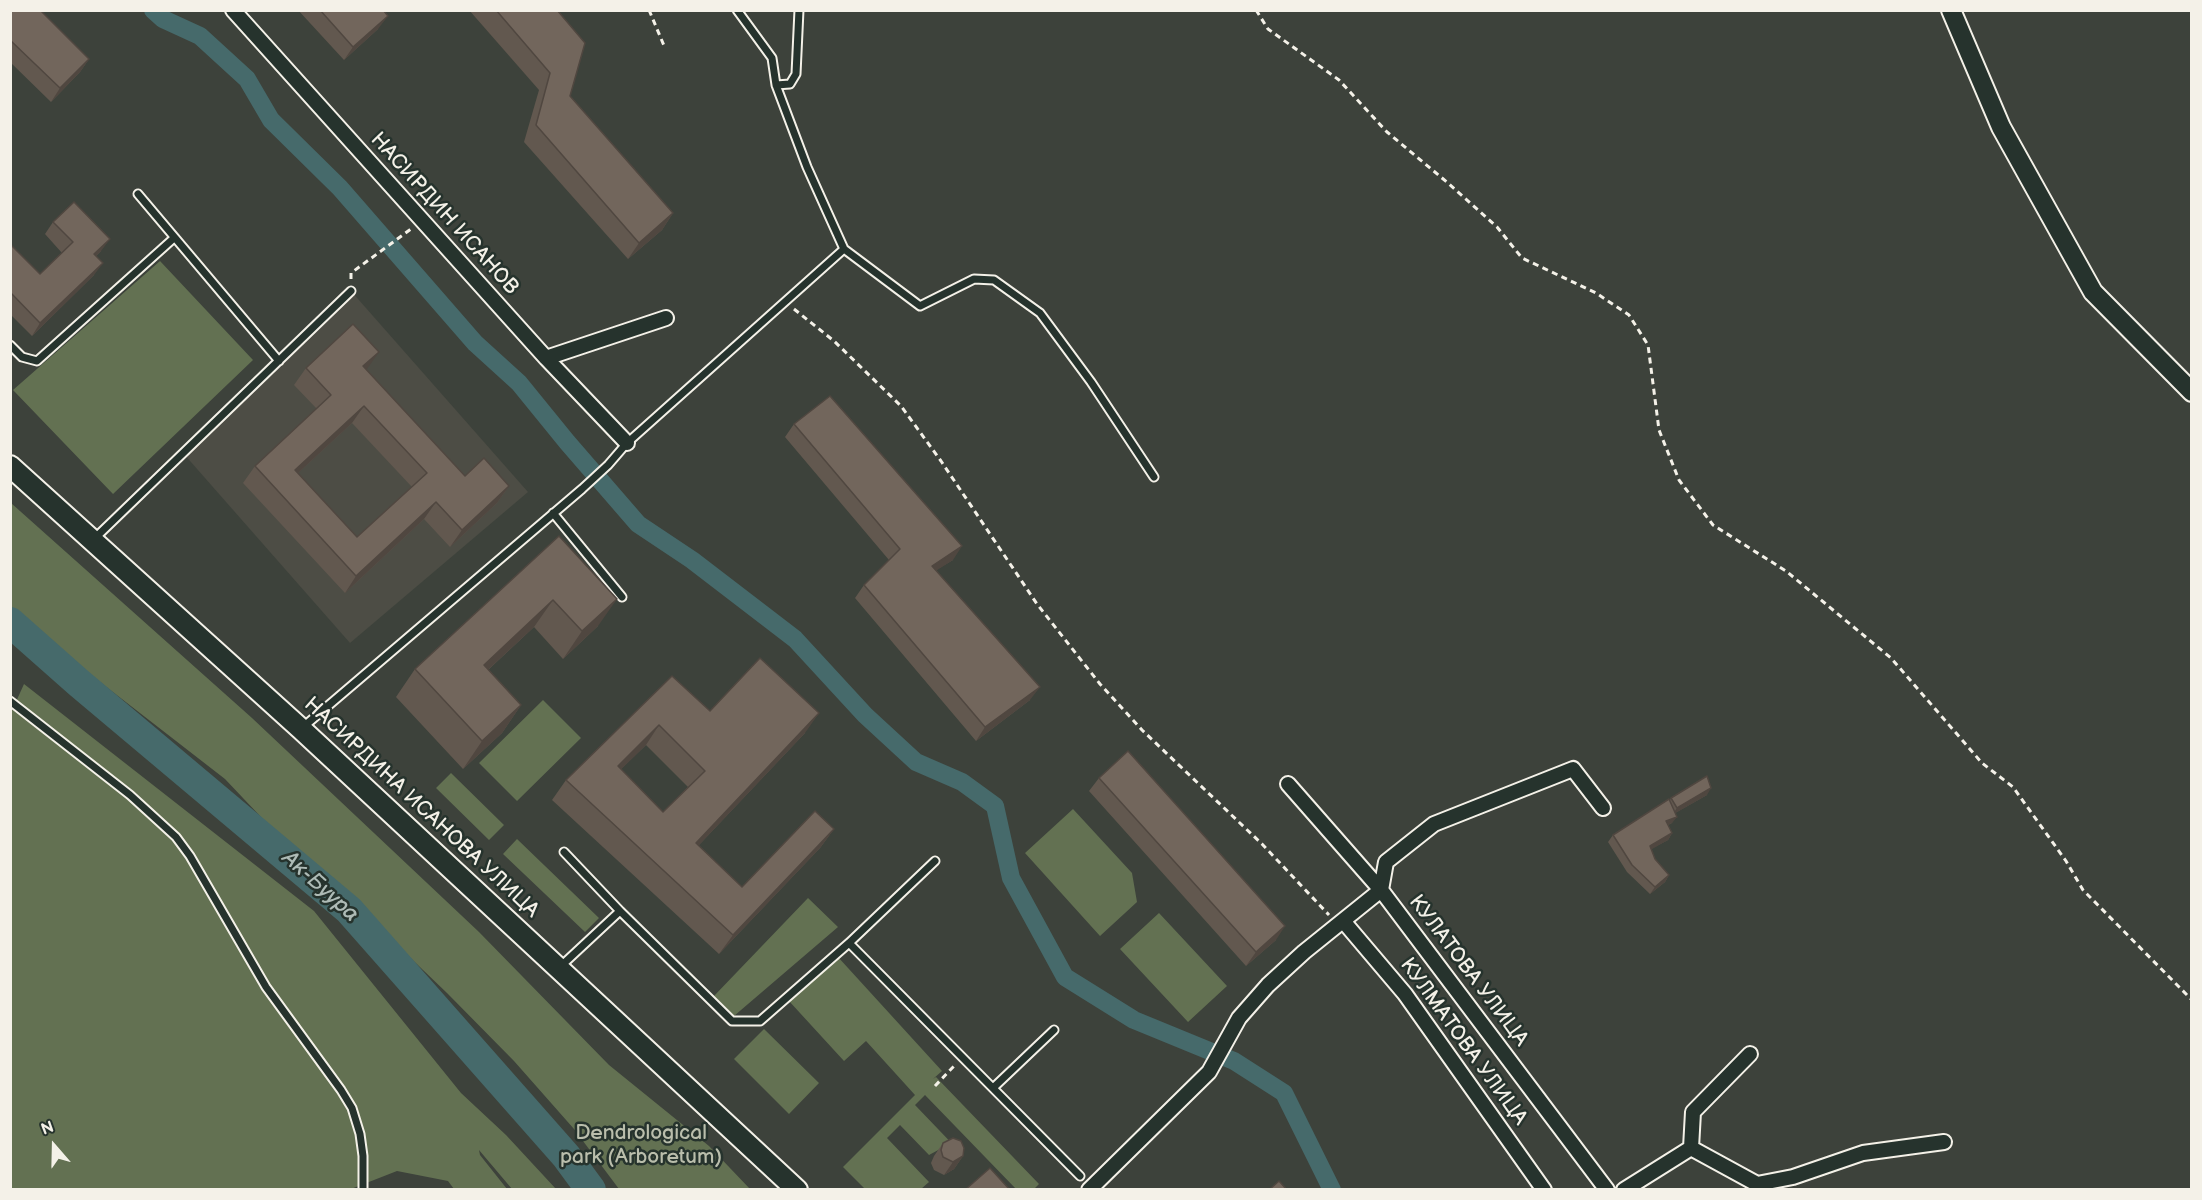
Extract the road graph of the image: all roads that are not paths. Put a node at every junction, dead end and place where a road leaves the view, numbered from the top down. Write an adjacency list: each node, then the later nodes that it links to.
1 (233, 10): 12 (street, НАСИРДИН ИСАНОВ)
2 (737, 10): 5 (lane)
3 (799, 10): 5 (lane)
4 (1951, 10): 14 (street)
5 (776, 86): 8 (lane)
6 (138, 194): 7 (lane)
7 (174, 238): 11 (lane); 13 (lane)
8 (844, 249): 15 (lane); 17 (lane)
9 (351, 291): 13 (lane)
10 (666, 318): 12 (street)
11 (10, 345)
12 (546, 358): 15 (street, НАСИРДИН ИСАНОВ)
13 (279, 361): 19 (lane)
14 (2192, 392)
15 (627, 443): 18 (lane)
16 (10, 466): 19 (main road, НАСИРДИНА ИСАНОВА УЛИЦА)
17 (1154, 477)
18 (553, 513): 20 (lane); 22 (lane)
19 (93, 540): 22 (main road, НАСИРДИНА ИСАНОВА УЛИЦА)
20 (622, 597)
21 (10, 701): 39 (lane)
22 (301, 729): 31 (main road, НАСИРДИНА ИСАНОВА УЛИЦА)
23 (1288, 784): 27 (street, КУЛАТОВА УЛИЦА)
24 (1603, 808): 27 (street)
25 (564, 852): 28 (lane)
26 (935, 861): 30 (lane)
27 (1382, 891): 29 (street); 43 (street, КУЛАТОВА УЛИЦА)
28 (620, 911): 30 (lane); 31 (lane)
29 (1344, 922): 41 (street); 42 (street, КУЛМАТОВА УЛИЦА)
30 (849, 943): 34 (lane)
31 (559, 968): 40 (main road, НАСИРДИНА ИСАНОВА УЛИЦА)
32 (1054, 1030): 34 (lane)
33 (1750, 1054): 36 (street)
34 (993, 1088): 37 (lane)
35 (1944, 1142): 38 (street)
36 (1691, 1149): 38 (street); 44 (street)
37 (1080, 1176)
38 (1758, 1187)
39 (363, 1190)
40 (797, 1190)
41 (1089, 1190)
42 (1544, 1190)
43 (1607, 1190)
44 (1624, 1190)

